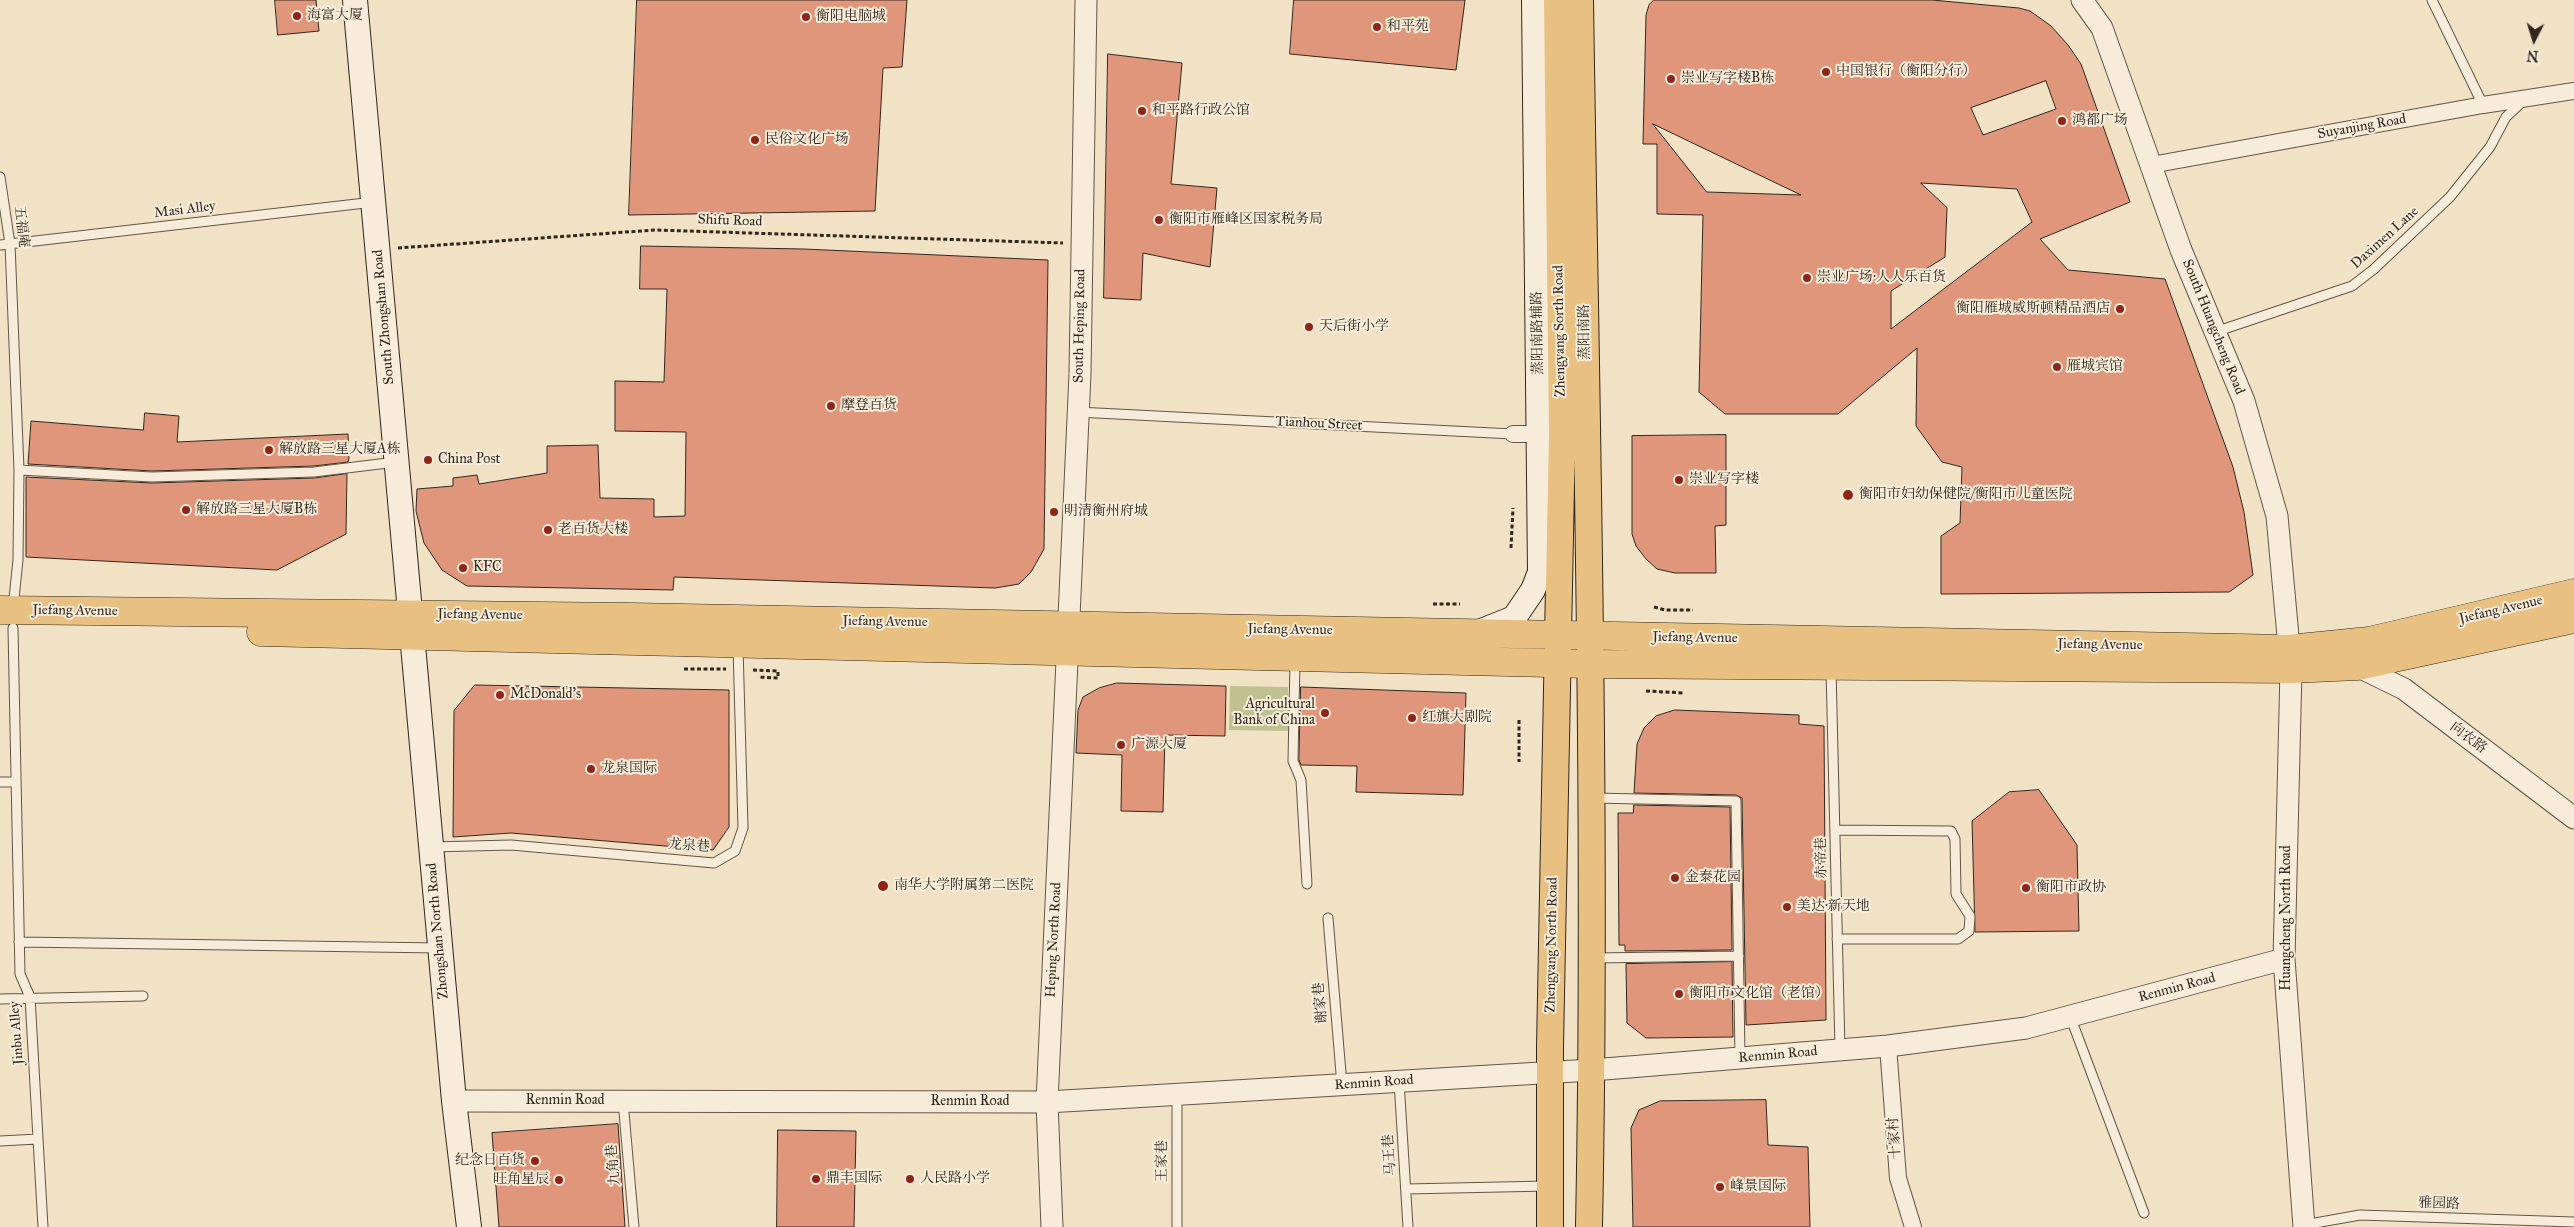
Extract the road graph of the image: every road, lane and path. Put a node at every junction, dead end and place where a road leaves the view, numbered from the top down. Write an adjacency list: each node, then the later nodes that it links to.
1 (356, 0): 13 (main road, South Zhongshan Road)
2 (1086, 0): 15 (street, South Heping Road)
3 (1534, 0): 21 (main road, 蒸阳南路辅路)
4 (1556, 0): 21 (main road, Zhengyang Sorth Road)
5 (1580, 0): 36 (main road, 蒸阳南路)
6 (2082, 0): 11 (street, South Huangcheng Road)
7 (2432, 0): 10 (lane)
8 (2574, 91): 9 (street, Suyanjing Road)
9 (2526, 98): 10 (street, Suyanjing Road); 18 (lane, Daximen Lane)
10 (2483, 105): 11 (street, Suyanjing Road)
11 (2151, 166): 18 (street, South Huangcheng Road)
12 (0, 176): 14 (lane, 五福庵)
13 (374, 202): 14 (lane, Masi Alley); 17 (main road, South Zhongshan Road)
14 (10, 244): 16 (lane, Masi Alley); 23 (lane, 五福庵)
15 (1081, 244): 17 (path, Shifu Road); 19 (street, South Heping Road)
16 (0, 245)
17 (378, 250): 22 (main road, South Zhongshan Road)
18 (2215, 332): 40 (street, South Huangcheng Road)
19 (1077, 412): 20 (lane, Tianhou Street); 37 (street, South Heping Road)
20 (1513, 434): 21 (street, Tianhou Street)
21 (1550, 434): 34 (main road, 蒸阳南路辅路); 35 (main road, Zhengyang Sorth Road)
22 (397, 462): 23 (lane); 33 (main road, South Zhongshan Road)
23 (19, 470): 31 (lane, 五福庵)
24 (1513, 508): 25 (path)
25 (1511, 548)
26 (2574, 593): 40 (highway, Jiefang Avenue)
27 (1433, 604): 28 (path)
28 (1460, 604)
29 (1654, 607): 30 (path)
30 (1693, 610)
31 (7, 619): 33 (highway, Jiefang Avenue); 54 (lane, Jinbu Alley)
32 (2574, 619): 44 (highway, Jiefang Avenue)
33 (410, 625): 37 (highway, Jiefang Avenue); 38 (highway, Jiefang Avenue); 58 (main road, Zhongshan North Road)
34 (1477, 633): 35 (highway, Jiefang Avenue); 37 (highway, Jiefang Avenue)
35 (1558, 635): 36 (highway, Jiefang Avenue); 41 (main road, Zhengyang Sorth Road)
36 (1590, 636): 40 (highway, Jiefang Avenue); 42 (main road, 蒸阳南路)
37 (1067, 639): 38 (highway, Jiefang Avenue); 39 (highway, Jiefang Avenue); 81 (street, Heping North Road)
38 (738, 643): 58 (lane, 龙泉巷)
39 (1295, 658): 41 (highway, Jiefang Avenue); 59 (lane)
40 (2290, 659): 43 (highway, Jiefang Avenue); 44 (highway, Jiefang Avenue); 66 (street, Huangcheng North Road)
41 (1556, 662): 42 (highway, Jiefang Avenue); 75 (main road, Zhengyang North Road)
42 (1590, 664): 43 (highway, Jiefang Avenue); 55 (main road)
43 (1831, 665): 57 (lane, 赤帝巷)
44 (2357, 666): 56 (street, 向农路)
45 (684, 669): 46 (path)
46 (730, 670)
47 (753, 670): 48 (path)
48 (758, 677)
49 (1646, 691): 50 (path)
50 (1684, 692)
51 (1519, 720): 52 (path)
52 (1519, 762)
53 (0, 782): 54 (lane)
54 (15, 782): 62 (lane, Jinbu Alley)
55 (1590, 798): 64 (lane); 65 (main road)
56 (2574, 818)
57 (1835, 830): 61 (lane, 赤帝巷); 61 (lane)
58 (431, 847): 63 (main road, Zhongshan North Road)
59 (1307, 884)
60 (1328, 918): 77 (lane, 谢家巷)
61 (1837, 939): 72 (lane, 赤帝巷)
62 (19, 942): 63 (lane); 68 (lane, Jinbu Alley)
63 (440, 948): 79 (main road, Zhongshan North Road)
64 (1739, 956): 65 (lane); 73 (lane)
65 (1591, 958): 74 (main road)
66 (2284, 959): 70 (street, Renmin Road); 88 (street, Huangcheng North Road)
67 (143, 996): 68 (lane)
68 (30, 997): 69 (lane); 82 (lane, Jinbu Alley)
69 (0, 999)
70 (2070, 1016): 71 (street, Renmin Road); 86 (lane)
71 (1888, 1046): 72 (street, Renmin Road); 97 (street, 十家村)
72 (1840, 1050): 73 (street, Renmin Road)
73 (1740, 1058): 74 (street, Renmin Road)
74 (1592, 1070): 75 (street, Renmin Road); 96 (main road)
75 (1551, 1072): 76 (street, Renmin Road); 84 (main road, Zhengyang North Road)
76 (1399, 1081): 77 (street, Renmin Road); 85 (lane, 马王巷)
77 (1342, 1085): 78 (street, Renmin Road)
78 (1177, 1096): 81 (street, Renmin Road); 93 (lane, 王家巷)
79 (454, 1101): 80 (street, Renmin Road); 90 (main road, Zhongshan North Road)
80 (623, 1101): 81 (street, Renmin Road); 91 (lane, 九角巷)
81 (1047, 1102): 92 (street, Heping North Road)
82 (38, 1140): 83 (lane); 89 (lane, Jinbu Alley)
83 (0, 1141)
84 (1550, 1186): 85 (lane); 95 (main road, Zhengyang North Road)
85 (1406, 1189): 94 (lane, 马王巷)
86 (2144, 1213)
87 (2574, 1222): 88 (lane, 雅园路)
88 (2304, 1226)
89 (43, 1227)
90 (469, 1227)
91 (634, 1227)
92 (1052, 1227)
93 (1177, 1227)
94 (1408, 1227)
95 (1550, 1227)
96 (1589, 1227)
97 (1913, 1227)

